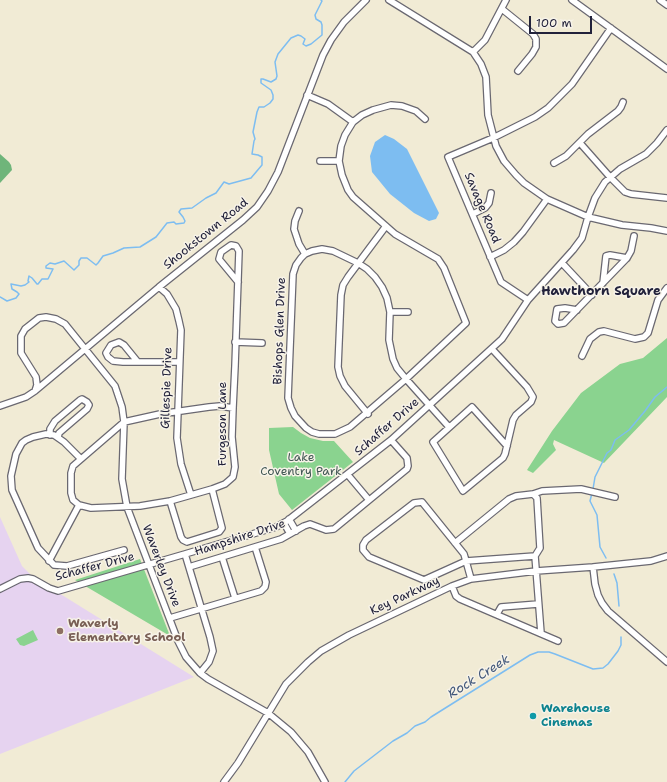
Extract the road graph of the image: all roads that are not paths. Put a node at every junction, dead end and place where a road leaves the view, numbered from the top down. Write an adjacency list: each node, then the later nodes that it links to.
1 (366, 0): 12 (street, Shookstown Road)
2 (389, 0): 9 (street)
3 (506, 0): 7 (street)
4 (572, 0): 8 (street)
5 (660, 0): 6 (street)
6 (667, 5)
7 (502, 9): 9 (street); 11 (street)
8 (611, 28): 10 (street); 17 (street)
9 (473, 52): 17 (street)
10 (667, 69)
11 (518, 72)
12 (307, 95): 15 (street); 39 (street, Shookstown Road)
13 (623, 102): 18 (street)
14 (425, 119): 15 (street)
15 (353, 122): 20 (street)
16 (667, 130): 22 (street, Schaffer Drive)
17 (493, 138): 25 (street); 27 (street, Savage Road)
18 (580, 143): 21 (street); 22 (street)
19 (320, 161): 20 (street)
20 (339, 161): 29 (street)
21 (554, 163)
22 (610, 177): 24 (street); 28 (street, Schaffer Drive)
23 (491, 193): 27 (street)
24 (667, 198)
25 (547, 199): 28 (street); 33 (street)
26 (299, 211): 32 (street)
27 (472, 214): 33 (street, Savage Road)
28 (588, 217): 30 (street); 36 (street, Schaffer Drive)
29 (386, 226): 35 (street); 54 (street, Bishops Glen Drive)
30 (667, 231)
31 (634, 236): 34 (street)
32 (305, 254): 35 (street); 61 (street, Bishops Glen Drive)
33 (490, 257): 42 (street, Savage Road)
34 (627, 258): 38 (street); 38 (street)
35 (358, 263): 44 (street); 61 (street)
36 (562, 263): 41 (street); 42 (street, Schaffer Drive)
37 (238, 282): 37 (street, Furgeson Lane); 46 (street, Furgeson Lane)
38 (603, 283): 41 (street)
39 (159, 287): 48 (street, Shookstown Road); 52 (street, Gillespie Drive)
40 (667, 288): 50 (street)
41 (592, 295): 43 (street)
42 (528, 300): 49 (street, Schaffer Drive)
43 (577, 310)
44 (390, 312): 45 (street); 54 (street)
45 (408, 312)
46 (235, 342): 47 (street); 59 (street, Furgeson Lane)
47 (262, 344)
48 (86, 348): 53 (street); 55 (street, Shookstown Road); 62 (street, Waverley Drive)
49 (492, 349): 57 (street, Schaffer Drive); 67 (street)
50 (582, 356)
51 (137, 362): 51 (street); 52 (street)
52 (179, 362): 60 (street, Gillespie Drive)
53 (36, 377): 55 (street); 56 (street)
54 (406, 379): 57 (street); 61 (street, Bishops Glen Drive)
55 (48, 381): 56 (street, Shookstown Road)
56 (35, 391): 58 (street, Shookstown Road)
57 (430, 405): 63 (street); 66 (street, Schaffer Drive)
58 (0, 406)
59 (233, 408): 60 (street); 70 (street, Furgeson Lane)
60 (177, 412): 62 (street); 72 (street, Gillespie Drive)
61 (368, 414)
62 (124, 422): 68 (street); 77 (street, Waverley Drive)
63 (449, 427): 67 (street); 67 (street)
64 (50, 435): 65 (street); 65 (street); 89 (street)
65 (58, 437): 68 (street)
66 (391, 440): 69 (street, Schaffer Drive); 74 (street, Hampshire Drive)
67 (507, 446)
68 (80, 458): 76 (street)
69 (348, 474): 74 (street); 78 (street, Schaffer Drive)
70 (212, 490): 72 (street, Furgeson Lane); 75 (street)
71 (533, 494): 73 (street); 82 (street); 86 (street)
72 (191, 495): 75 (street, Furgeson Lane)
73 (615, 497)
74 (369, 500): 80 (street, Hampshire Drive)
75 (170, 501): 77 (street, Furgeson Lane)
76 (79, 505): 77 (street, Furgeson Lane); 89 (street)
77 (127, 507): 91 (street, Waverley Drive)
78 (289, 519): 79 (street, Schaffer Drive); 80 (street)
79 (284, 523): 81 (street); 85 (street, Schaffer Drive)
80 (296, 530): 81 (street, Hampshire Drive)
81 (290, 534): 83 (street, Hampshire Drive)
82 (455, 543): 90 (street); 90 (street)
83 (255, 547): 88 (street, Hampshire Drive); 98 (street)
84 (124, 550): 89 (street)
85 (185, 554): 91 (street, Schaffer Drive); 92 (street)
86 (535, 556): 90 (street); 94 (street)
87 (667, 556): 93 (street, Key Parkway)
88 (222, 557): 92 (street, Hampshire Drive); 98 (street)
89 (49, 561)
90 (466, 561): 95 (street)
91 (149, 564): 97 (street, Schaffer Drive); 102 (street, Waverley Drive)
92 (189, 567): 100 (street)
93 (593, 567): 94 (street, Key Parkway); 105 (street)
94 (536, 571): 95 (street, Key Parkway); 99 (street)
95 (471, 579): 96 (street, Key Parkway)
96 (452, 586): 101 (street); 107 (street, Key Parkway)
97 (0, 589)
98 (235, 598): 100 (street)
99 (538, 604): 101 (street); 103 (street)
100 (202, 608): 102 (street); 106 (street)
101 (497, 614): 103 (street)
102 (170, 618): 106 (street, Waverley Drive)
103 (540, 633): 104 (street)
104 (558, 641)
105 (667, 662)
106 (200, 674): 107 (street, Waverley Drive)
107 (268, 713): 108 (street, Key Parkway); 109 (street, Waverley Drive)
108 (224, 782)
109 (325, 782)

